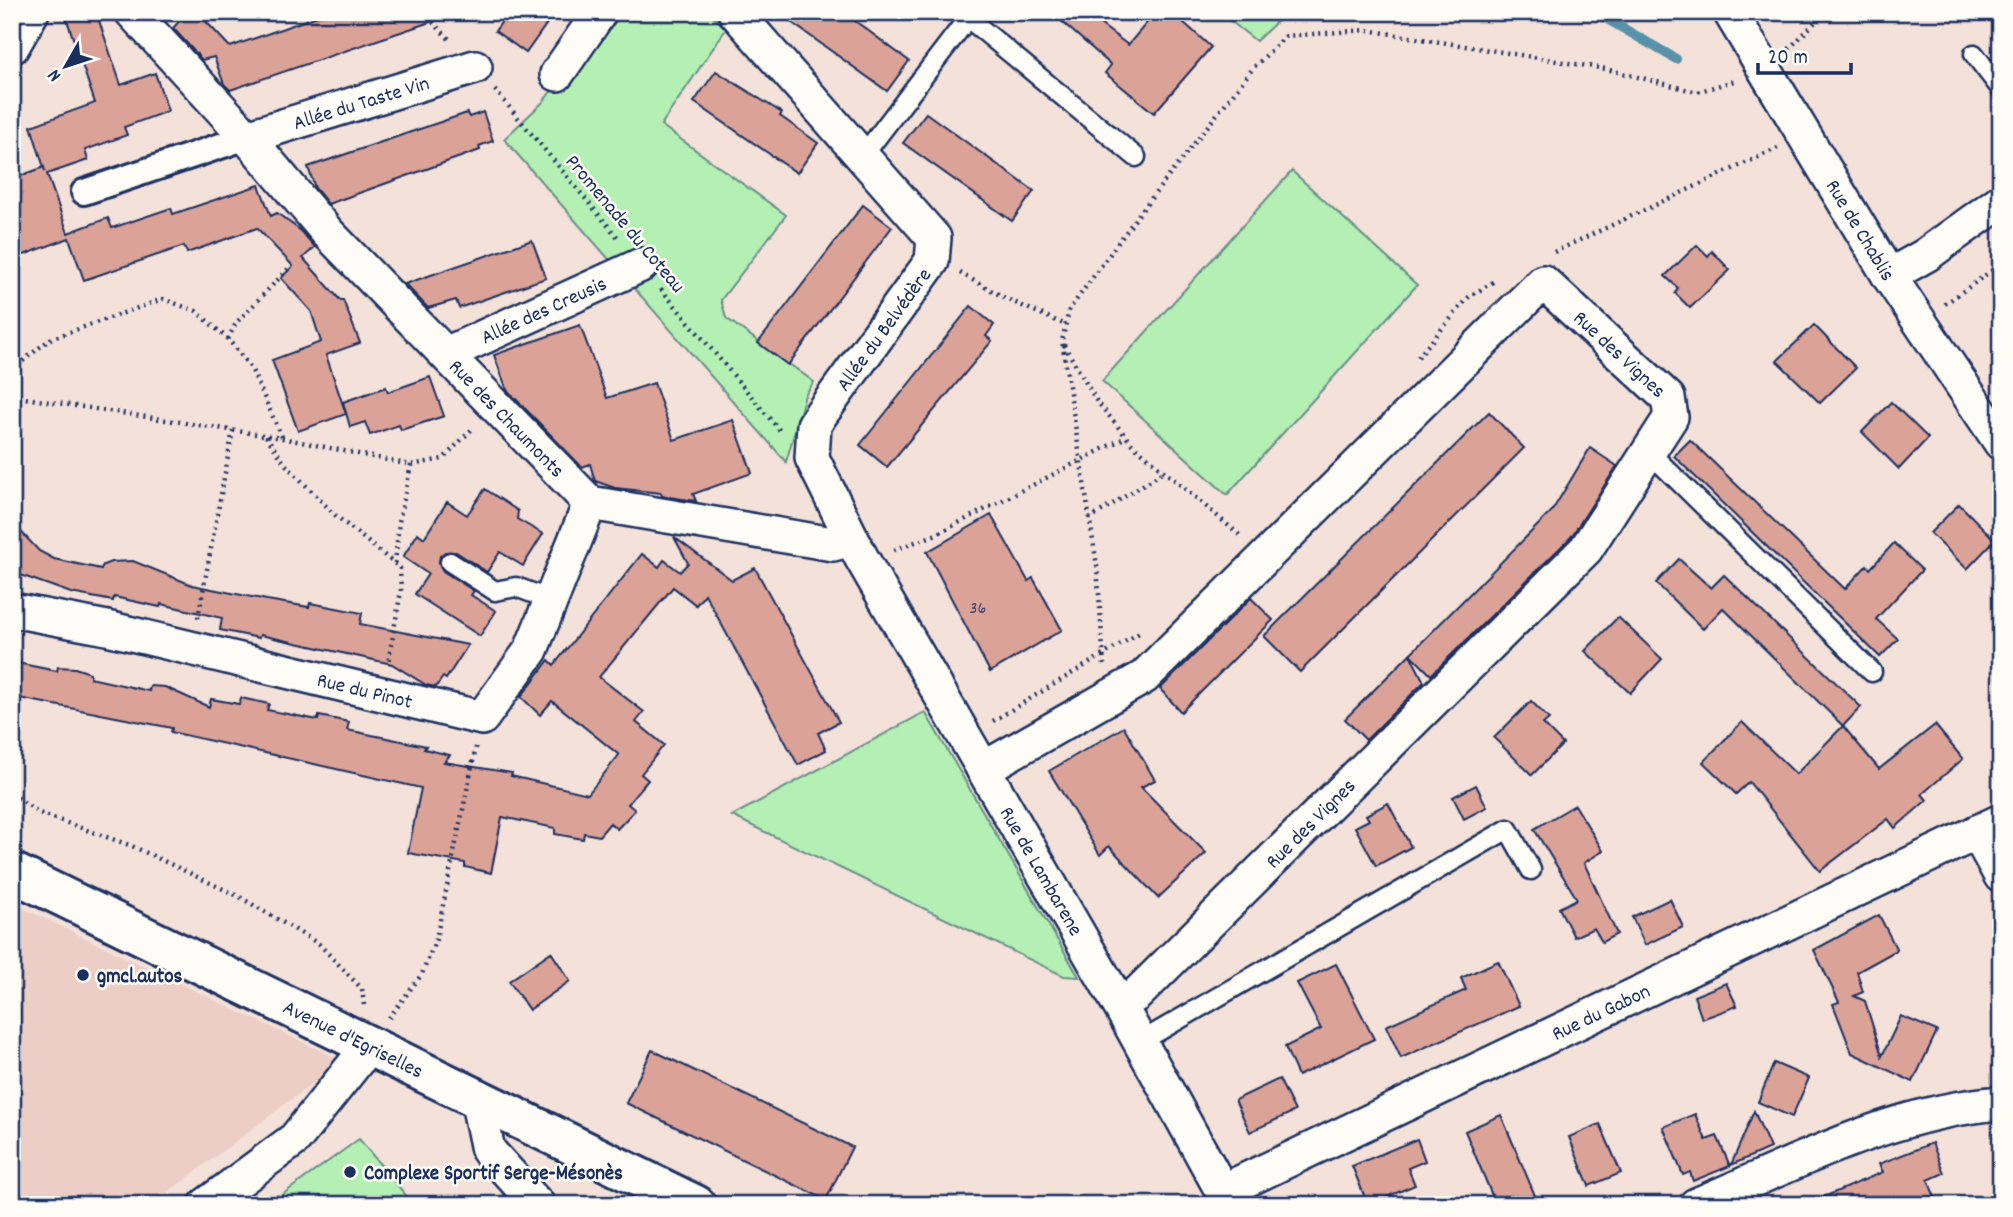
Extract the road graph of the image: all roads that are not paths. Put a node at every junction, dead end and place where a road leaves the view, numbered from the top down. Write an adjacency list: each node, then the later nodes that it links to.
1 (32, 12): 6 (street)
2 (132, 12): 11 (street, Rue des Chaumonts)
3 (600, 12): 9 (street)
4 (735, 12): 13 (street, Allée du Belvédère)
5 (1730, 12): 17 (street, Rue de Chablis)
6 (12, 47)
7 (1974, 54): 10 (lane)
8 (475, 67): 11 (street, Allée du Taste Vin)
9 (557, 74)
10 (2001, 89)
11 (247, 137): 14 (street); 18 (street, Rue des Chaumonts)
12 (1136, 157): 13 (lane)
13 (862, 158): 22 (street, Allée du Belvédère)
14 (85, 192)
15 (2001, 201): 17 (street)
16 (641, 265): 18 (street, Allée des Creusis)
17 (1889, 276): 19 (street, Rue de Chablis)
18 (446, 354): 21 (street, Rue des Chaumonts)
19 (2001, 443)
20 (1650, 453): 26 (lane); 27 (street, Rue des Vignes); 32 (street, Rue des Vignes)
21 (590, 503): 22 (street); 24 (street)
22 (856, 548): 27 (street, Rue de Lambarene)
23 (450, 562): 24 (lane)
24 (551, 600): 25 (street, Rue du Pinot)
25 (12, 610)
26 (1872, 672)
27 (983, 769): 32 (street, Rue de Lambarene)
28 (1989, 826): 31 (street, Rue du Gabon); 37 (street, Rue du Gabon)
29 (1531, 870): 33 (lane)
30 (12, 872): 34 (street, Avenue d'Egriselles)
31 (2001, 876)
32 (1119, 1004): 33 (street, Rue de Lambarene)
33 (1140, 1042): 37 (street, Rue de Lambarene)
34 (369, 1046): 35 (street, Avenue d'Egriselles); 38 (street)
35 (477, 1098): 39 (street); 40 (street, Avenue d'Egriselles)
36 (2001, 1103): 41 (street)
37 (1226, 1198)
38 (206, 1205)
39 (538, 1205)
40 (696, 1205)
41 (1696, 1205)

